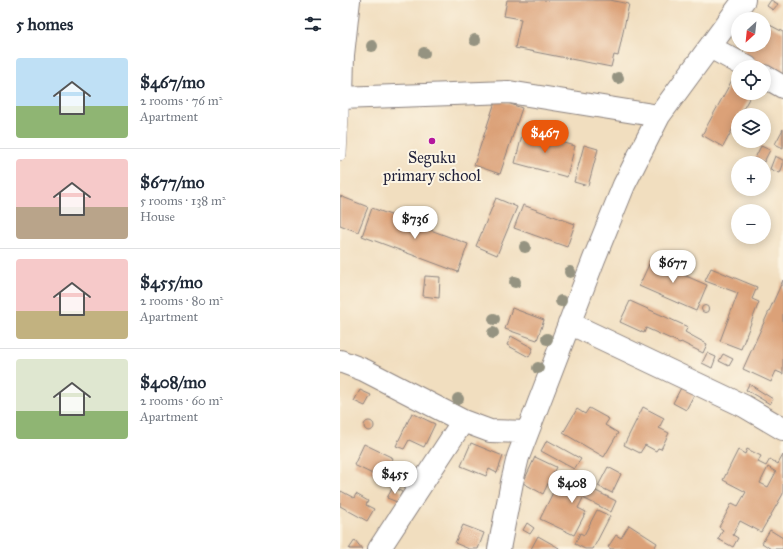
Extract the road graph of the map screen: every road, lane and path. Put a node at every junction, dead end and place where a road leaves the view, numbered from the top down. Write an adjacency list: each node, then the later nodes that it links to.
1 (349, 0): 7 (street)
2 (744, 0): 3 (street)
3 (710, 46): 4 (street); 8 (street)
4 (735, 60)
5 (771, 80): 6 (street)
6 (783, 87)
7 (341, 98): 8 (street); 9 (lane)
8 (659, 116): 10 (street)
9 (340, 154)
10 (569, 323): 13 (street); 14 (street)
11 (340, 361): 12 (street)
12 (463, 421): 14 (street); 15 (street)
13 (783, 429)
14 (527, 432): 16 (street)
15 (378, 549)
16 (499, 549)

